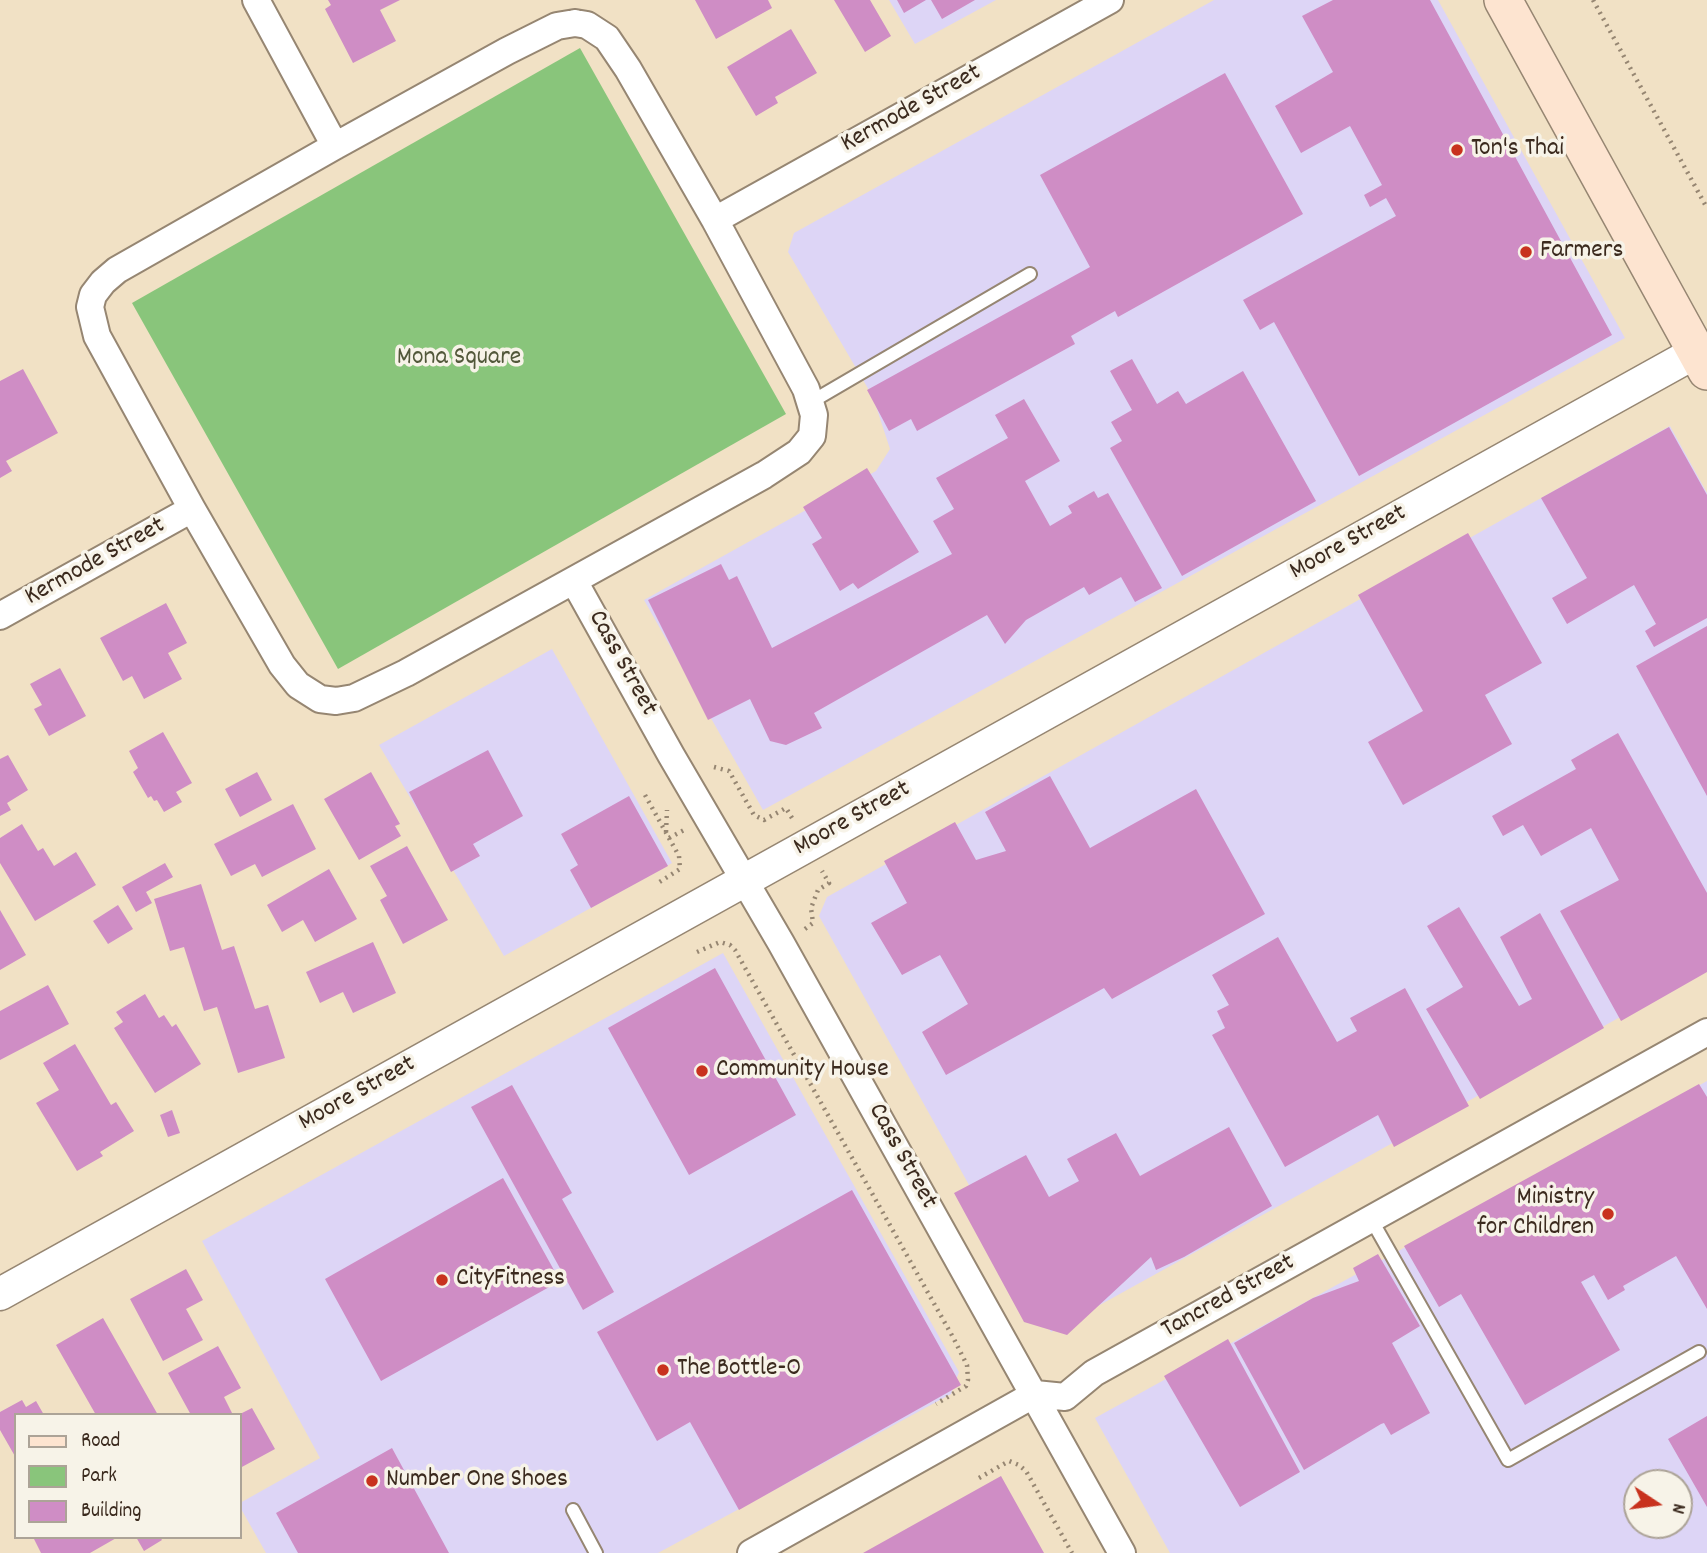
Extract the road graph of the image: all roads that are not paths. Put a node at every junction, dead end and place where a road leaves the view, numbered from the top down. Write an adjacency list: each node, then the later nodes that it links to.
1 (256, 0): 4 (street)
2 (1110, 0): 5 (street, Kermode Street)
3 (1503, 0): 7 (main road)
4 (335, 146): 5 (street); 9 (street)
5 (715, 220): 8 (street)
6 (1030, 274): 8 (lane)
7 (1703, 356): 12 (street, Moore Street)
8 (811, 402): 10 (street)
9 (192, 509): 10 (street); 11 (street, Kermode Street)
10 (574, 581): 12 (street, Cass Street)
11 (0, 616)
12 (745, 879): 15 (street, Moore Street); 17 (street, Cass Street)
13 (1707, 1032): 14 (street, Tancred Street)
14 (1371, 1219): 16 (lane); 17 (street, Tancred Street)
15 (0, 1294)
16 (1699, 1352)
17 (1035, 1394): 20 (street, Tancred Street); 21 (street, Cass Street)
18 (573, 1510): 19 (lane)
19 (596, 1553)
20 (751, 1553)
21 (1122, 1553)

